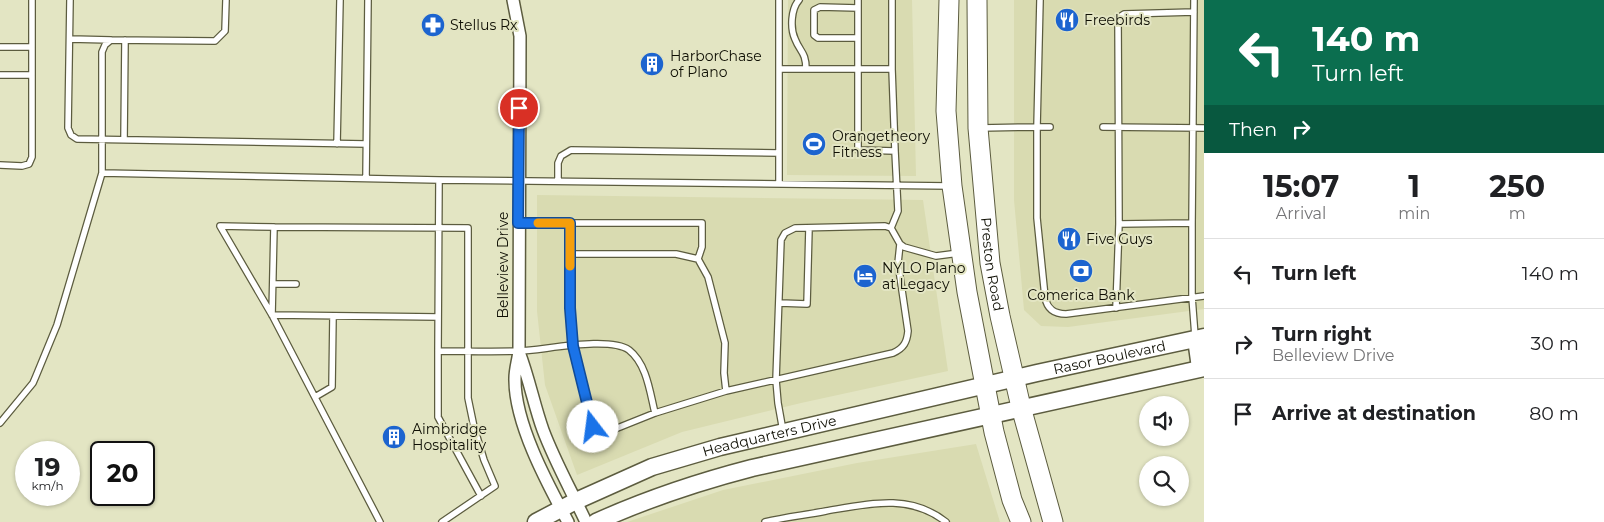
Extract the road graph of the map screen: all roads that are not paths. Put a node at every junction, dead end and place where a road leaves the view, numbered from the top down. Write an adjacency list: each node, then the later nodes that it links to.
1 (32, 0): 22 (lane)
2 (70, 0): 18 (lane)
3 (226, 0): 20 (lane)
4 (340, 0): 39 (lane)
5 (368, 0): 40 (lane)
6 (513, 0): 47 (street, Belleview Drive)
7 (779, 0): 23 (lane)
8 (799, 0): 24 (lane)
9 (858, 0): 15 (lane)
10 (892, 0): 26 (lane)
11 (949, 0): 29 (main road, Preston Road)
12 (977, 0): 33 (main road, Preston Road)
13 (1040, 0): 30 (lane)
14 (1194, 0): 16 (lane)
15 (858, 8): 17 (lane); 17 (lane)
16 (1194, 12): 34 (lane); 35 (lane)
17 (858, 38): 25 (lane)
18 (70, 39): 19 (lane); 37 (lane)
19 (111, 40): 20 (lane); 37 (lane)
20 (125, 40): 38 (lane)
21 (0, 47): 22 (lane)
22 (32, 47): 28 (lane)
23 (779, 69): 24 (lane); 42 (lane)
24 (806, 69): 25 (lane)
25 (858, 69): 26 (lane); 41 (lane)
26 (892, 69): 41 (lane)
27 (0, 75): 28 (lane)
28 (32, 75): 43 (lane)
29 (946, 111): 33 (main road); 51 (main road, Preston Road)
30 (1037, 127): 31 (lane); 33 (lane); 69 (lane)
31 (1050, 127)
32 (1103, 127): 34 (lane)
33 (978, 128): 79 (main road, Preston Road)
34 (1118, 128): 35 (lane); 55 (lane)
35 (1193, 128): 36 (lane); 54 (lane)
36 (1204, 128)
37 (101, 140): 38 (lane); 44 (lane)
38 (124, 140): 39 (lane)
39 (337, 144): 40 (lane)
40 (366, 144): 45 (lane)
41 (895, 151): 50 (lane)
42 (779, 152): 48 (lane); 49 (lane)
43 (0, 166)
44 (102, 173): 45 (lane); 87 (lane)
45 (366, 178): 46 (lane)
46 (439, 180): 47 (lane); 57 (lane)
47 (518, 181): 48 (lane); 52 (street, Belleview Drive)
48 (558, 181): 49 (lane)
49 (779, 184): 50 (lane)
50 (897, 186): 51 (lane); 59 (lane)
51 (952, 186): 61 (main road, Preston Road)
52 (518, 223): 53 (lane); 77 (street, Belleview Drive)
53 (570, 223): 62 (lane); 63 (lane)
54 (1192, 223): 55 (lane); 67 (lane)
55 (1119, 224): 69 (lane)
56 (274, 226): 57 (lane); 64 (lane); 70 (lane)
57 (438, 228): 72 (lane); 76 (lane)
58 (809, 228): 59 (lane); 68 (lane); 68 (lane)
59 (891, 228): 60 (lane)
60 (900, 244): 61 (lane); 80 (lane)
61 (962, 252): 81 (main road, Preston Road)
62 (570, 254): 63 (lane); 74 (lane)
63 (698, 259): 82 (lane)
64 (274, 284): 65 (lane); 70 (lane)
65 (296, 284)
66 (1204, 296): 67 (lane)
67 (1192, 297): 69 (lane); 73 (lane)
68 (780, 303): 80 (lane)
69 (1116, 308)
70 (272, 315): 71 (lane); 83 (lane)
71 (333, 316): 72 (lane); 83 (lane)
72 (438, 317): 75 (lane)
73 (1200, 338): 78 (main road); 79 (main road, Rasor Boulevard)
74 (573, 346): 77 (lane); 85 (lane); 85 (lane)
75 (438, 351): 76 (lane); 90 (lane)
76 (467, 351): 77 (lane); 90 (lane)
77 (519, 351): 91 (street, Belleview Drive); 92 (street, Belleview Drive)
78 (1202, 368): 84 (main road, Rasor Boulevard)
79 (1014, 379): 81 (main road, Headquarters Drive); 84 (main road, Preston Road)
80 (776, 380): 82 (lane); 88 (lane)
81 (985, 386): 86 (main road, Preston Road); 88 (main road, Headquarters Drive)
82 (726, 391): 85 (lane)
83 (315, 397): 93 (lane)
84 (1021, 407): 86 (main road, Headquarters Drive); 101 (main road, Preston Road)
85 (655, 413)
86 (991, 414): 89 (main road, Headquarters Drive); 100 (main road, Preston Road)
87 (0, 423)
88 (784, 432): 89 (main road); 91 (main road, Headquarters Drive)
89 (790, 459): 97 (main road, Headquarters Drive)
90 (480, 496): 94 (lane)
91 (576, 501): 92 (main road, Headquarters Drive); 96 (street, Belleview Drive)
92 (564, 515): 95 (main road, Headquarters Drive)
93 (380, 522)
94 (442, 522)
95 (536, 522)
96 (586, 522)
97 (596, 522)
98 (766, 522): 99 (lane)
99 (946, 522)
100 (1021, 522)
101 (1053, 522)

